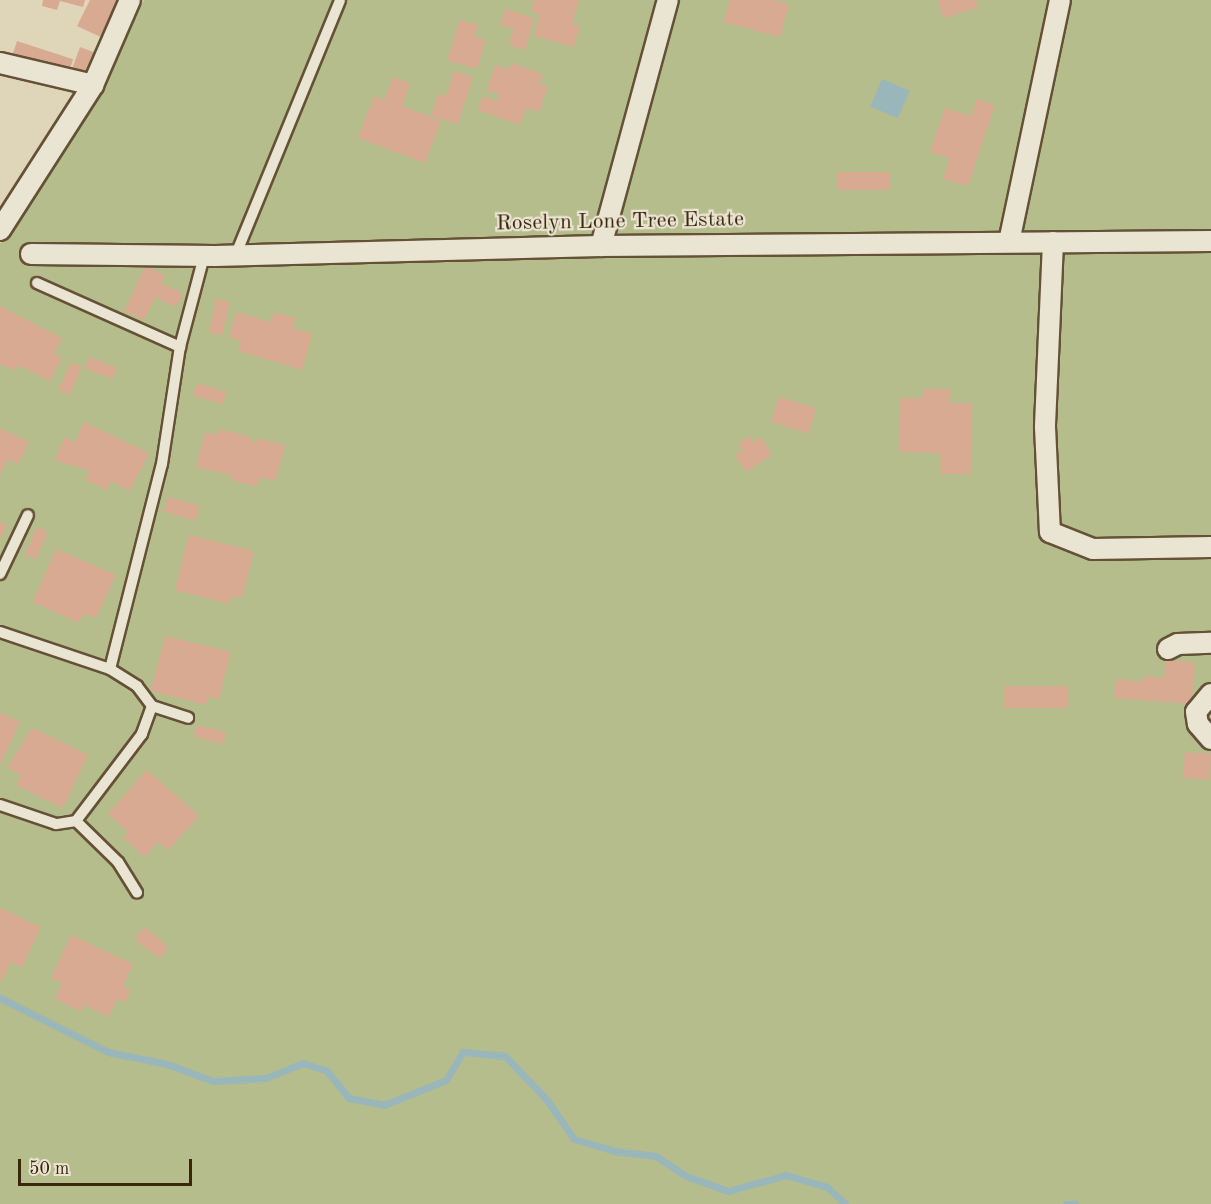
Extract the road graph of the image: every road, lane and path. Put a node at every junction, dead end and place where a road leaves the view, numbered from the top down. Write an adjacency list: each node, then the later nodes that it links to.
1 (130, 0): 6 (street)
2 (340, 0): 13 (lane)
3 (668, 0): 11 (street)
4 (1060, 0): 9 (street)
5 (0, 63): 6 (street)
6 (93, 85): 7 (street)
7 (0, 230)
8 (1211, 241): 10 (street, Roselyn Lone Tree Estate)
9 (1009, 242): 10 (street, Roselyn Lone Tree Estate); 11 (street, Roselyn Lone Tree Estate)
10 (1053, 242): 18 (street)
11 (601, 246): 13 (street, Roselyn Lone Tree Estate)
12 (31, 254): 14 (street, Roselyn Lone Tree Estate)
13 (236, 254): 14 (street, Roselyn Lone Tree Estate)
14 (204, 256): 16 (lane)
15 (37, 284): 16 (lane)
16 (180, 347): 23 (lane)
17 (28, 515): 19 (lane)
18 (1211, 547)
19 (0, 574)
20 (0, 632): 23 (lane)
21 (1211, 643): 22 (street)
22 (1168, 649)
23 (111, 669): 25 (lane)
24 (1211, 694): 27 (street)
25 (152, 706): 26 (lane); 29 (lane)
26 (188, 718)
27 (1211, 739)
28 (0, 805): 29 (lane)
29 (76, 821): 30 (lane)
30 (137, 893)

